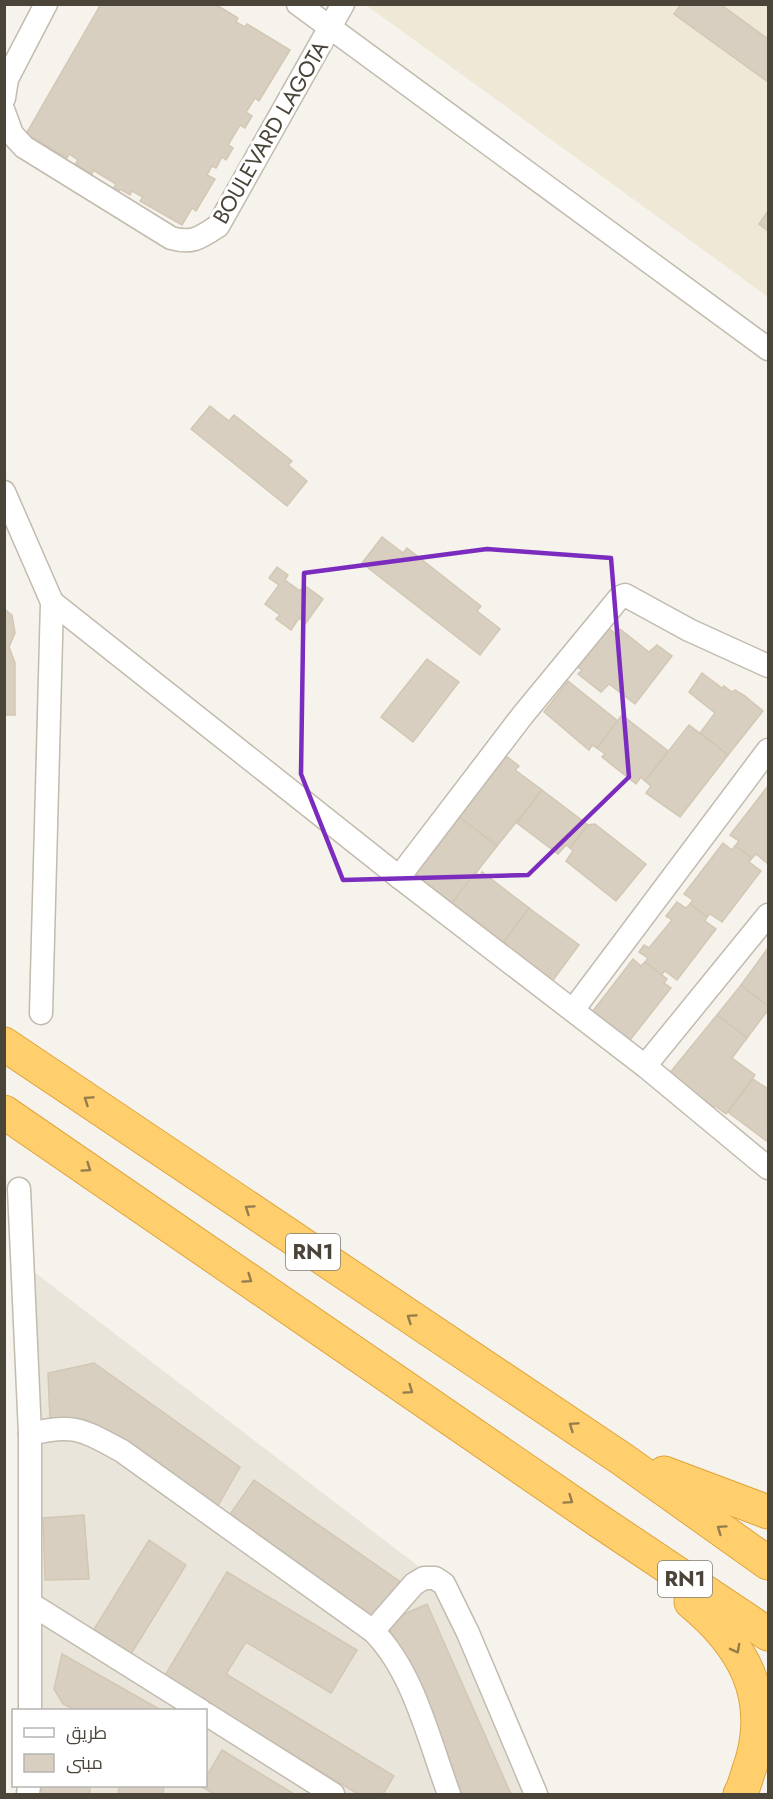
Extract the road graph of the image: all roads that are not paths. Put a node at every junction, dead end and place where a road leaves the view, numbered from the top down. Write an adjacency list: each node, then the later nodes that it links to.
1 (46, 4): 5 (street)
2 (298, 4): 4 (street, BOULEVARD LAGOTA)
3 (343, 4): 4 (street, BOULEVARD LAGOTA)
4 (332, 27): 6 (street, BOULEVARD LAGOTA); 7 (street)
5 (4, 98)
6 (4, 112)
7 (768, 349)
8 (4, 492): 9 (street)
9 (52, 602): 12 (street); 15 (street)
10 (768, 666): 12 (street)
11 (768, 750): 14 (street)
12 (399, 877): 14 (street)
13 (768, 915): 17 (street)
14 (573, 1011): 17 (street)
15 (41, 1013)
16 (4, 1044): 22 (highway, RN1, one-way to 16)
17 (645, 1066): 19 (street)
18 (4, 1112): 24 (highway, RN1, one-way to 24)
19 (768, 1168)
20 (19, 1189): 21 (street)
21 (30, 1434): 26 (street); 27 (street)
22 (622, 1459): 23 (highway); 25 (highway, RN1, one-way to 22)
23 (768, 1512)
24 (602, 1523): 28 (highway, RN1); 35 (highway, one-way to 35)
25 (768, 1563)
26 (31, 1604): 29 (street); 30 (street)
27 (373, 1630): 33 (street); 34 (street)
28 (768, 1634)
29 (30, 1709)
30 (198, 1709)
31 (207, 1715): 32 (street)
32 (333, 1794)
33 (449, 1794)
34 (536, 1794)
35 (740, 1794)

